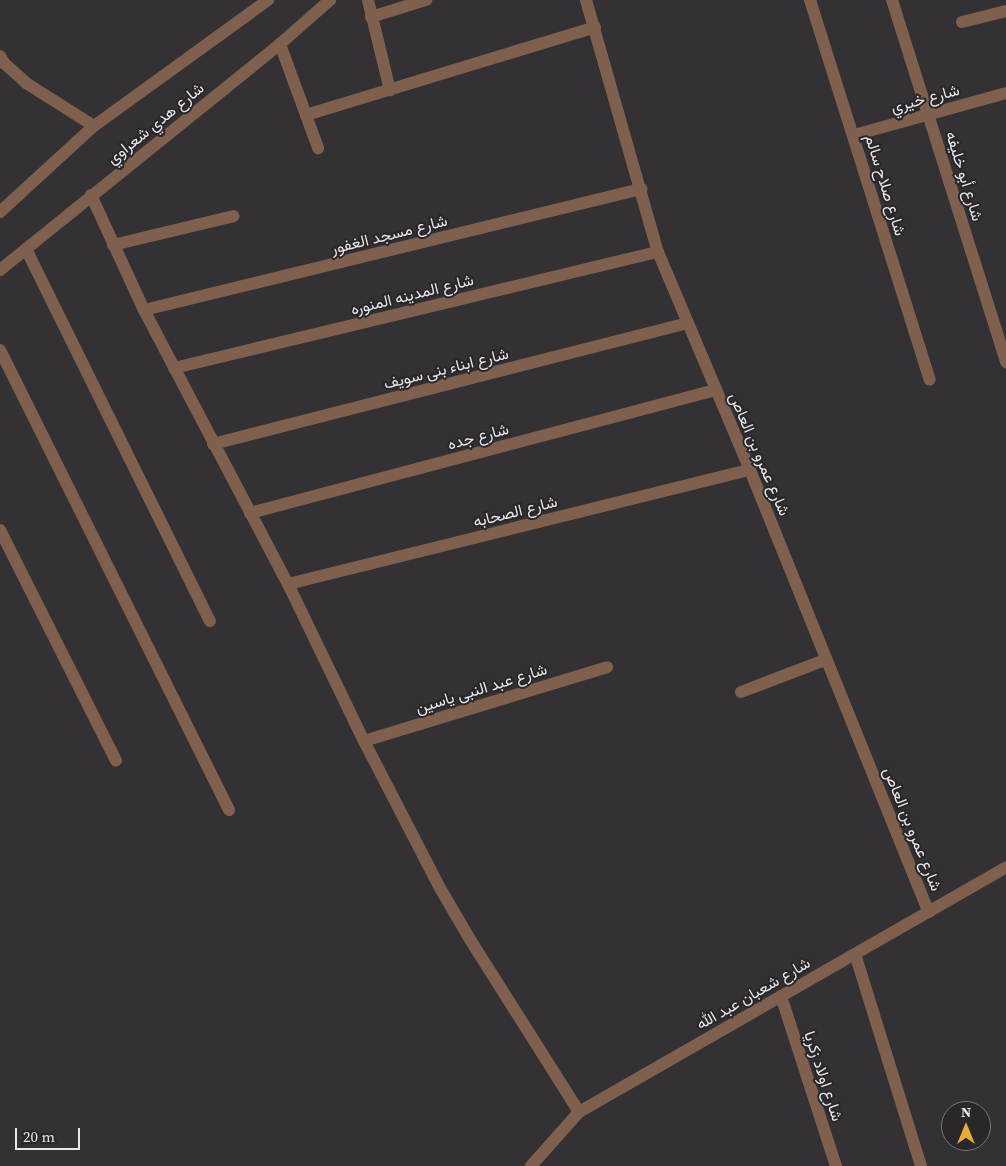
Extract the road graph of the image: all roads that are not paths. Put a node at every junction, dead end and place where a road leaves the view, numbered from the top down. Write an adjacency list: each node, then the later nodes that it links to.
1 (268, 0): 18 (street, شارع هدي شعراوي)
2 (330, 0): 12 (street, شارع هدي شعراوي)
3 (368, 0): 9 (street)
4 (426, 0): 9 (street)
5 (586, 0): 11 (street, شارع عمرو بن العاص)
6 (810, 0): 19 (street, شارع صلاح سالم)
7 (892, 0): 17 (street, شارع أبو خليفه)
8 (1006, 11): 10 (street)
9 (371, 17): 14 (street)
10 (962, 22)
11 (594, 27): 14 (street); 21 (street, شارع عمرو بن العاص)
12 (280, 44): 16 (street); 22 (street, شارع هدي شعراوي)
13 (1, 61): 18 (street)
14 (390, 90): 16 (street)
15 (1006, 93): 17 (street, شارع خيري)
16 (306, 115): 20 (street)
17 (928, 115): 19 (street, شارع خيري); 32 (street, شارع أبو خليفه)
18 (94, 126): 23 (street, شارع هدي شعراوي)
19 (854, 135): 34 (street, شارع صلاح سالم)
20 (318, 148)
21 (641, 189): 27 (street, شارع عمرو بن العاص); 29 (street, شارع مسجد الغفور)
22 (92, 195): 25 (street); 26 (street, شارع هدي شعراوي)
23 (0, 212)
24 (234, 216): 25 (street)
25 (113, 245): 29 (street)
26 (26, 249): 28 (street, شارع هدي شعراوي); 41 (street)
27 (658, 252): 30 (street, شارع عمرو بن العاص); 33 (street, شارع المدينه المنوره)
28 (0, 270)
29 (144, 310): 33 (street)
30 (687, 323): 35 (street, شارع عمرو بن العاص); 36 (street, شارع ابناء بنى سويف)
31 (0, 350): 47 (street)
32 (1006, 362)
33 (174, 368): 36 (street)
34 (930, 380)
35 (715, 390): 37 (street, شارع عمرو بن العاص); 38 (street, شارع جده)
36 (213, 444): 38 (street)
37 (750, 470): 40 (street, شارع الصحابه); 42 (street, شارع عمرو بن العاص)
38 (250, 513): 40 (street)
39 (0, 530): 46 (street)
40 (288, 584): 45 (street)
41 (210, 620)
42 (826, 660): 44 (street); 49 (street, شارع عمرو بن العاص)
43 (607, 667): 45 (street, شارع عبد النبى ياسين)
44 (742, 692)
45 (364, 741): 52 (street)
46 (116, 761)
47 (229, 810)
48 (1006, 867): 49 (street, شارع شعبان عبد الله)
49 (929, 912): 50 (street, شارع شعبان عبد الله)
50 (855, 954): 51 (street, شارع شعبان عبد الله); 55 (street)
51 (781, 996): 52 (street, شارع شعبان عبد الله); 54 (street, شارع اولاد زكريا)
52 (579, 1112): 53 (street, شارع شعبان عبد الله)
53 (531, 1166)
54 (836, 1166)
55 (921, 1166)

